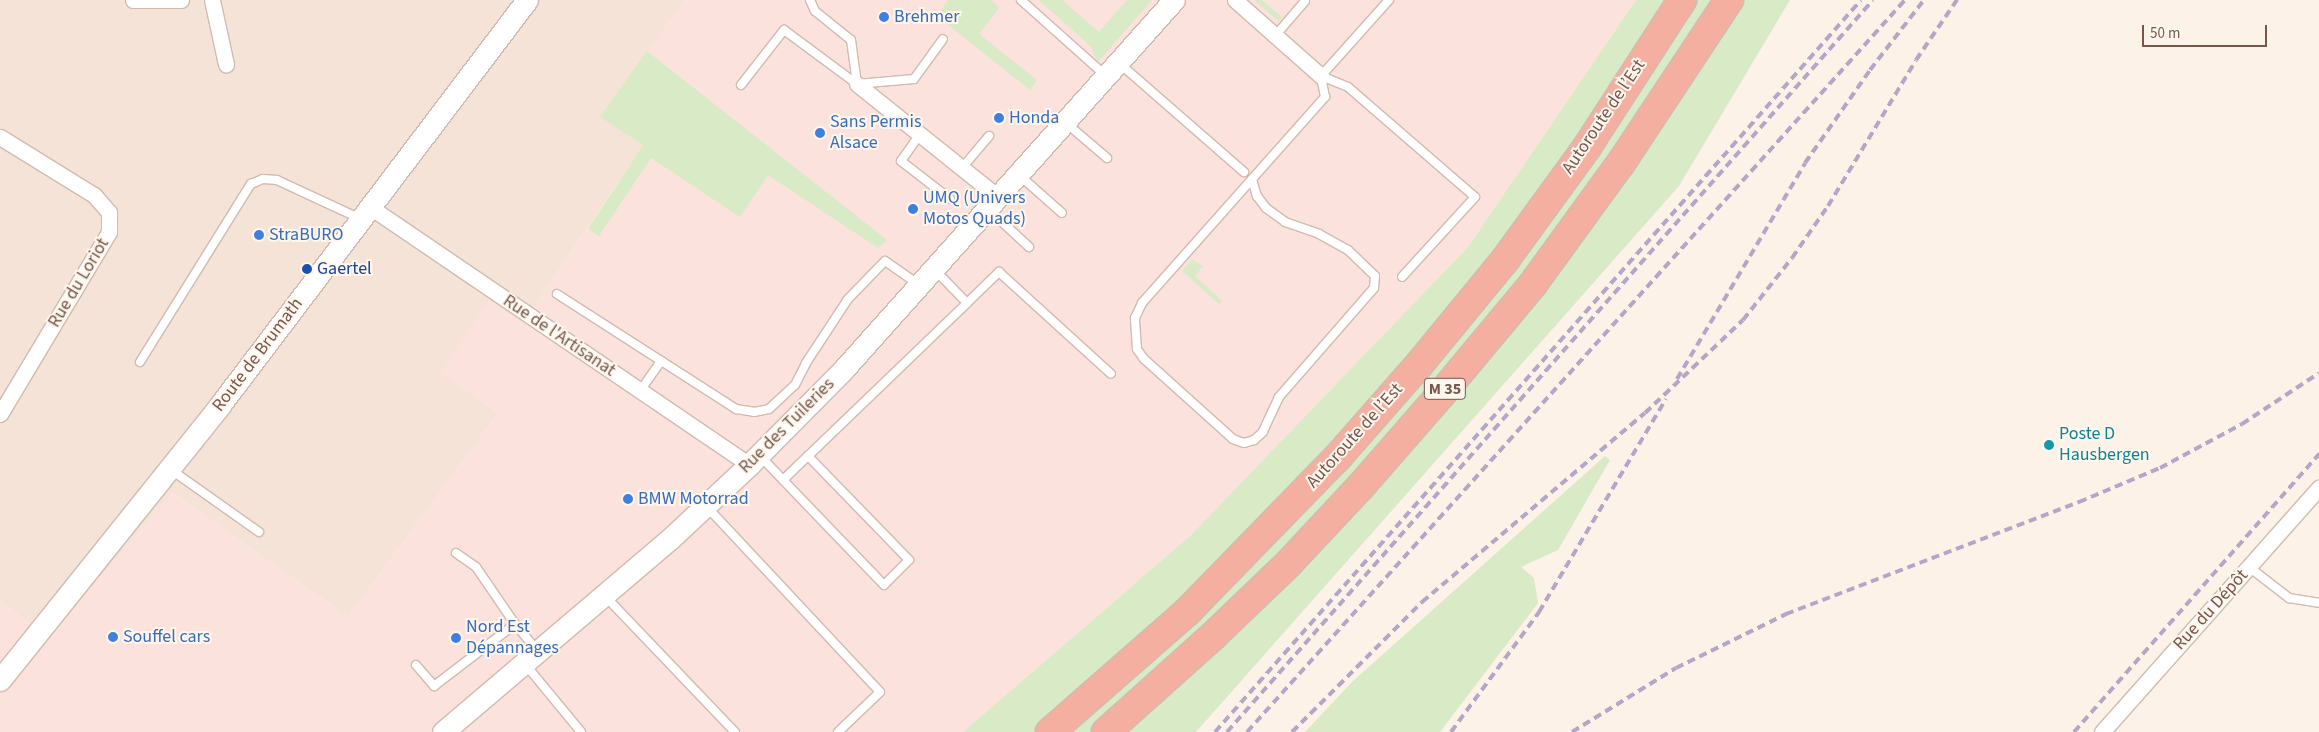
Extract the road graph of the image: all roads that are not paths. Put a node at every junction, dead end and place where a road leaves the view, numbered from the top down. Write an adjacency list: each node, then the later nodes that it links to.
1 (133, 0): 2 (street)
2 (181, 0)
3 (212, 0): 15 (street)
4 (527, 0): 31 (street, Route de Brumath)
5 (810, 0): 18 (lane)
6 (1021, 0): 16 (lane)
7 (1174, 0): 16 (street, Rue des Tuileries)
8 (1235, 0): 13 (street)
9 (1389, 0): 17 (lane)
10 (1682, 0): 65 (highway, Autoroute de l’Est / M 35)
11 (1729, 0): 66 (highway, Autoroute de l’Est / M 35)
12 (1305, 2): 13 (lane)
13 (1275, 36): 17 (street)
14 (944, 39): 18 (lane)
15 (226, 64)
16 (1112, 69): 20 (street, Rue des Tuileries); 26 (lane)
17 (1321, 76): 28 (lane); 35 (lane)
18 (857, 84): 19 (lane); 21 (street)
19 (741, 85)
20 (1065, 122): 24 (lane); 27 (street, Rue des Tuileries)
21 (920, 134): 25 (street); 29 (lane)
22 (989, 136): 25 (lane)
23 (0, 137): 43 (street, Rue du Loriot)
24 (1107, 158)
25 (962, 168): 30 (street)
26 (1244, 172)
27 (1018, 174): 30 (street, Rue des Tuileries); 32 (lane)
28 (1252, 179): 28 (lane)
29 (950, 199)
30 (992, 203): 33 (lane); 34 (street, Rue des Tuileries)
31 (366, 213): 40 (lane); 42 (street, Rue de l'Artisanat); 46 (street, Route de Brumath)
32 (1062, 213)
33 (1029, 247)
34 (934, 269): 36 (street, Rue des Tuileries); 38 (lane)
35 (1402, 277)
36 (919, 285): 39 (lane); 45 (street, Rue des Tuileries)
37 (558, 294): 39 (lane)
38 (967, 303): 41 (lane); 44 (lane)
39 (661, 360): 42 (lane)
40 (140, 362)
41 (1111, 374)
42 (640, 391): 45 (street, Rue de l'Artisanat)
43 (0, 414)
44 (808, 456): 47 (lane); 47 (lane)
45 (754, 460): 47 (lane); 49 (street, Rue des Tuileries)
46 (170, 469): 50 (lane); 56 (street, Route de Brumath)
47 (783, 480)
48 (2319, 488): 52 (street, Rue du Dépôt)
49 (706, 506): 53 (street, Rue des Tuileries); 64 (lane)
50 (259, 532)
51 (456, 553): 55 (lane)
52 (2249, 567): 54 (lane); 67 (street, Rue du Dépôt)
53 (605, 595): 57 (street, Rue des Tuileries); 63 (lane)
54 (2319, 603)
55 (515, 624): 57 (lane); 59 (lane)
56 (41, 630): 58 (lane); 60 (street, Route de Brumath)
57 (532, 658): 61 (street, Rue des Tuileries); 62 (lane)
58 (0, 665)
59 (416, 665)
60 (0, 680)
61 (443, 732)
62 (580, 732)
63 (735, 732)
64 (838, 732)
65 (1050, 732)
66 (1106, 732)
67 (2102, 732)

